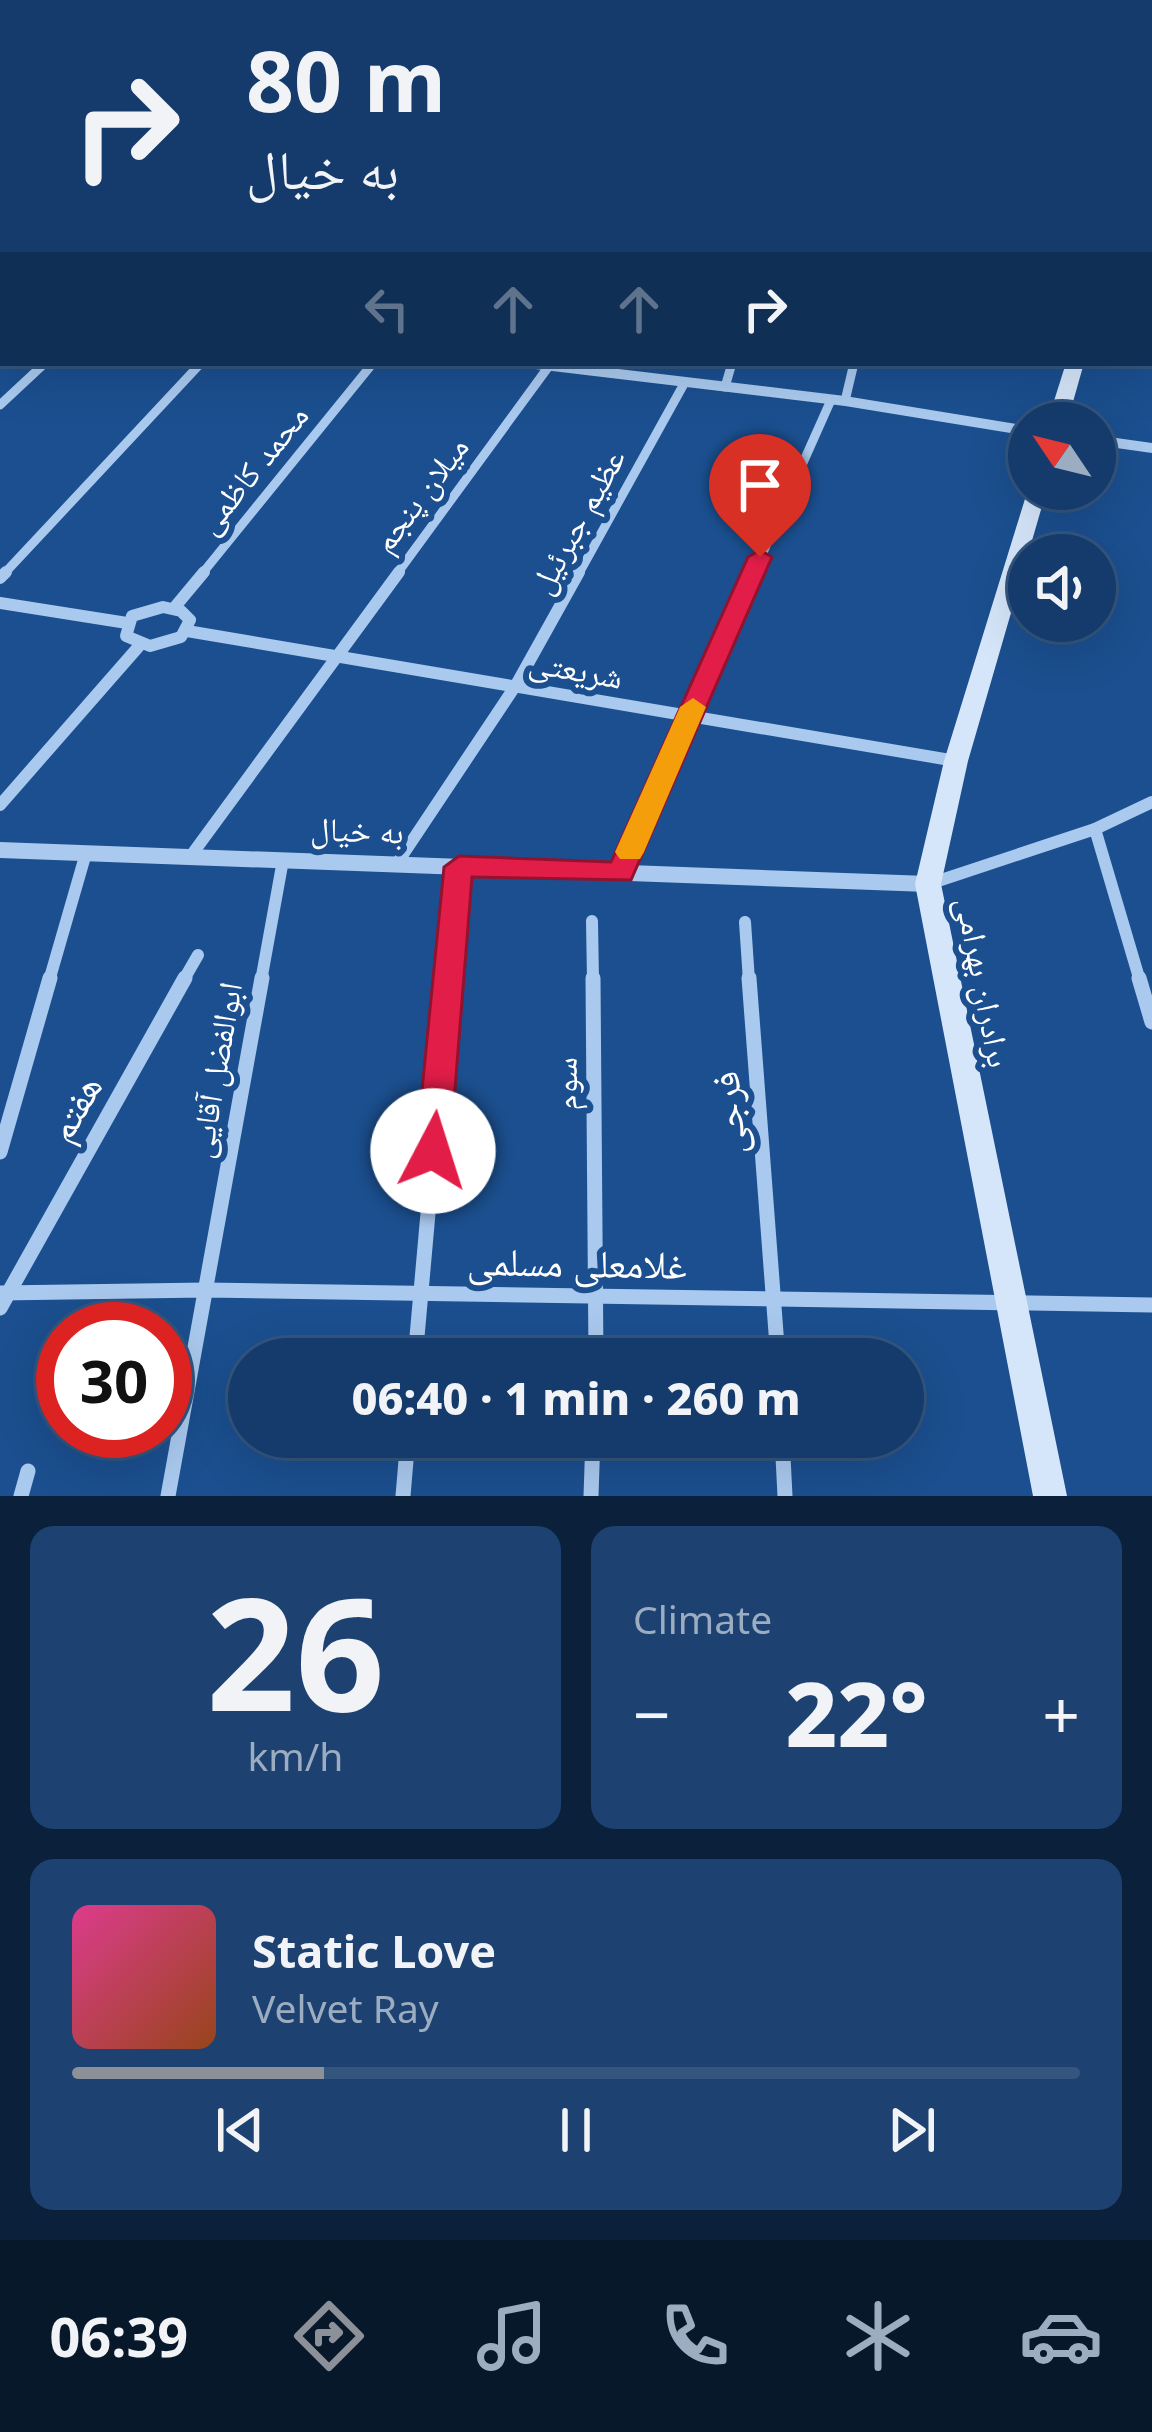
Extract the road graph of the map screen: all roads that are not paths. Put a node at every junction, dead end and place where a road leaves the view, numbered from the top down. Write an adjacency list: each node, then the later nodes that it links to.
1 (42, 366): 13 (street)
2 (198, 366): 18 (street)
3 (371, 366): 20 (street, محمد کاظمی)
4 (549, 366): 8 (street); 24 (street, میلان پنجم)
5 (731, 366): 10 (street)
6 (853, 366): 11 (street)
7 (1074, 366): 12 (main road)
8 (607, 368): 9 (street)
9 (685, 382): 10 (street); 25 (street, عظیم جبرئیل)
10 (724, 387): 11 (street)
11 (838, 400): 14 (street); 26 (street)
12 (1063, 402)
13 (0, 405)
14 (1008, 428)
15 (1116, 443): 16 (street)
16 (1152, 448)
17 (1031, 510): 27 (main road, برادران بهرامی)
18 (0, 578)
19 (0, 604): 21 (street)
20 (174, 608): 21 (street); 22 (street)
21 (127, 623): 23 (street)
22 (187, 631): 23 (street); 24 (street, شریعتی)
23 (140, 645): 29 (street)
24 (334, 654): 25 (street, شریعتی); 33 (street, میلان پنجم)
25 (516, 686): 26 (street, شریعتی); 35 (street, عظیم جبرئیل)
26 (689, 716): 27 (street, شریعتی); 37 (street)
27 (956, 760): 38 (main road, برادران بهرامی)
28 (1152, 802): 30 (street)
29 (0, 805)
30 (1095, 829): 38 (street); 42 (street)
31 (0, 850): 32 (street, به خیال)
32 (86, 853): 33 (street, به خیال); 43 (street, هفتم)
33 (190, 857): 34 (street, به خیال)
34 (283, 860): 35 (street, به خیال); 44 (street, ابوالفضل آقایی)
35 (395, 865): 36 (street, به خیال)
36 (459, 867): 37 (street, به خیال); 45 (street)
37 (621, 873): 38 (street, به خیال)
38 (928, 884): 49 (main road, برادران بهرامی)
39 (592, 921): 46 (street, سوم)
40 (746, 922): 48 (street, فرجی)
41 (198, 955): 47 (street, هفتم)
42 (1152, 1022)
43 (0, 1152)
44 (206, 1290): 45 (street, غلامعلی مسلمی); 47 (street, غلامعلی مسلمی); 59 (street)
45 (421, 1294): 46 (street, غلامعلی مسلمی); 51 (street)
46 (598, 1296): 48 (street, غلامعلی مسلمی); 52 (street, سوم)
47 (2, 1298)
48 (776, 1299): 49 (street, غلامعلی مسلمی); 53 (street, فرجی)
49 (1010, 1302): 50 (street, غلامعلی مسلمی); 63 (main road, برادران بهرامی)
50 (1152, 1305)
51 (417, 1338)
52 (597, 1338)
53 (777, 1338)
54 (406, 1458): 60 (street)
55 (592, 1458): 61 (street)
56 (783, 1458): 62 (street)
57 (28, 1471): 58 (street)
58 (21, 1496)
59 (168, 1496)
60 (403, 1496)
61 (591, 1496)
62 (785, 1496)
63 (1050, 1496)

